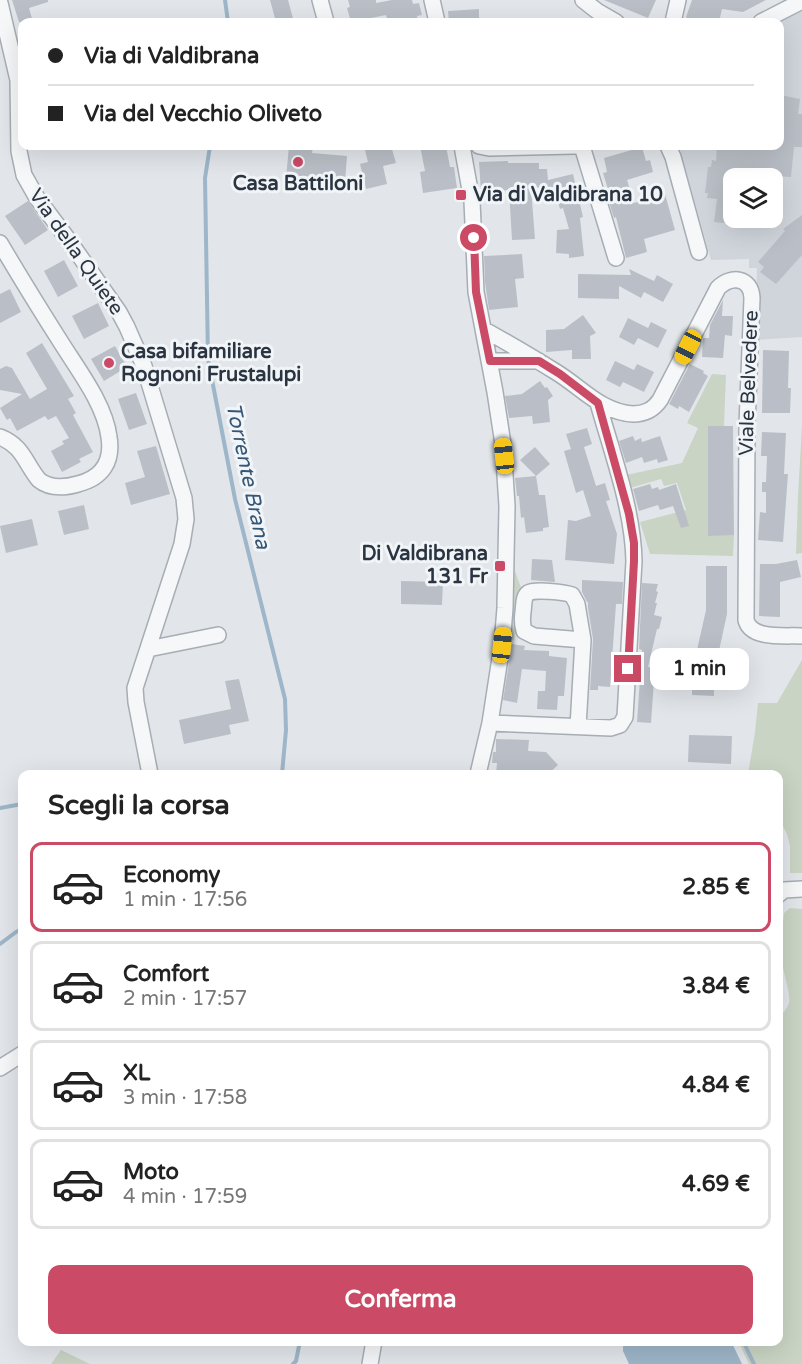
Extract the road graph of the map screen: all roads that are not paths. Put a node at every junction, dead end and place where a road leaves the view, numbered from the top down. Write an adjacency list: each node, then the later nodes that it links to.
1 (320, 0): 7 (street)
2 (432, 0): 8 (street)
3 (583, 0): 9 (street)
4 (678, 0): 10 (street)
5 (802, 1): 11 (street)
6 (0, 3): 12 (street, Via della Quiete)
7 (325, 18)
8 (436, 18)
9 (609, 18)
10 (674, 18)
11 (769, 18)
12 (18, 80)
13 (19, 150): 28 (street, Via della Quiete)
14 (583, 150): 19 (street)
15 (670, 150): 18 (street)
16 (463, 152): 20 (street)
17 (0, 243): 24 (street)
18 (699, 252)
19 (616, 258)
20 (483, 329): 21 (street); 22 (street, Viale Belvedere)
21 (490, 361): 22 (street); 29 (street)
22 (539, 361): 23 (street, Viale Belvedere)
23 (598, 403): 26 (street, Viale Belvedere); 30 (street)
24 (0, 437)
25 (218, 635): 28 (street)
26 (802, 636)
27 (583, 640): 27 (street); 30 (street)
28 (148, 649): 31 (street, Via della Quiete)
29 (490, 723): 30 (street); 32 (street)
30 (578, 727)
31 (149, 770)
32 (479, 770)
33 (802, 889): 34 (street)
34 (783, 891)
35 (18, 1056): 36 (street)
36 (0, 1068)
37 (373, 1346): 38 (street)
38 (370, 1364)

